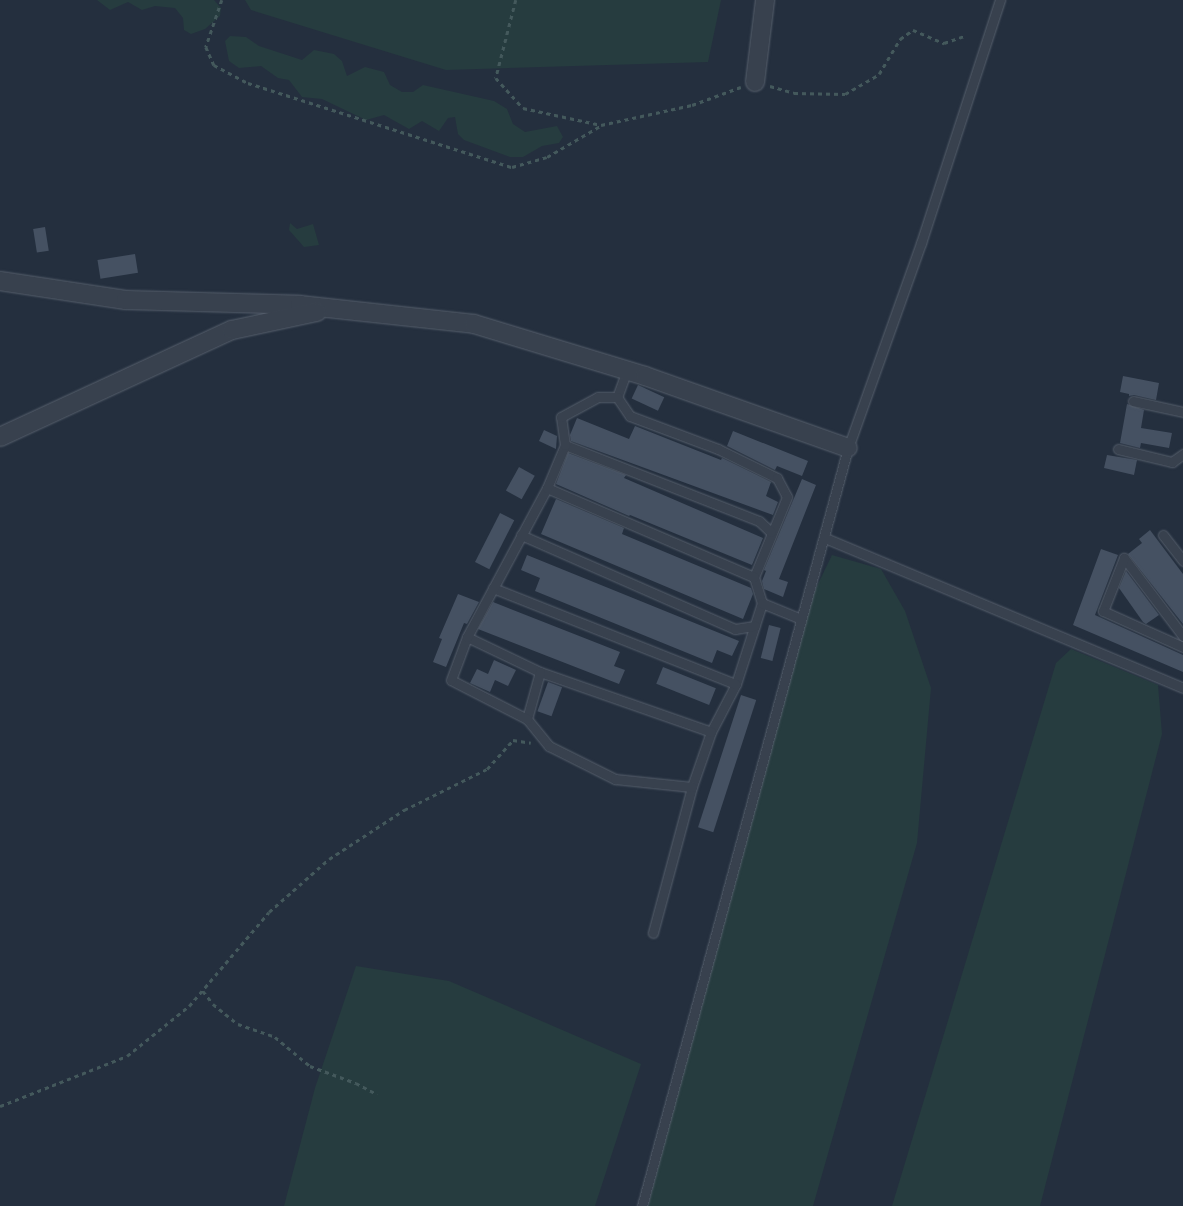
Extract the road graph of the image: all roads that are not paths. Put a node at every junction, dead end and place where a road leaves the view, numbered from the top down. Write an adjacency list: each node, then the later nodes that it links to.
1 (765, 0): 3 (street)
2 (1000, 0): 12 (lane)
3 (755, 82)
4 (0, 281): 5 (street)
5 (333, 309): 6 (street); 10 (street)
6 (627, 370): 7 (lane); 12 (street)
7 (617, 397): 11 (lane); 16 (lane)
8 (1133, 401): 9 (lane)
9 (1183, 412)
10 (0, 437)
11 (565, 445): 15 (lane); 16 (lane)
12 (848, 448): 19 (lane)
13 (1118, 449): 14 (lane)
14 (1183, 454)
15 (547, 488): 17 (lane); 21 (lane)
16 (771, 532): 21 (lane)
17 (521, 535): 22 (lane); 25 (lane)
18 (1164, 535): 20 (lane)
19 (825, 538): 24 (lane); 31 (lane)
20 (1183, 561)
21 (754, 577): 23 (lane)
22 (493, 588): 27 (lane); 30 (lane)
23 (762, 603): 24 (lane); 25 (lane)
24 (801, 619): 36 (lane)
25 (755, 626): 30 (lane)
26 (1183, 636): 28 (lane)
27 (467, 637): 29 (lane); 32 (lane)
28 (1183, 647)
29 (540, 672): 32 (lane); 33 (lane)
30 (736, 684): 33 (lane)
31 (1183, 688)
32 (527, 720): 34 (lane)
33 (711, 732): 34 (lane)
34 (692, 787): 35 (lane)
35 (653, 933)
36 (642, 1206)

